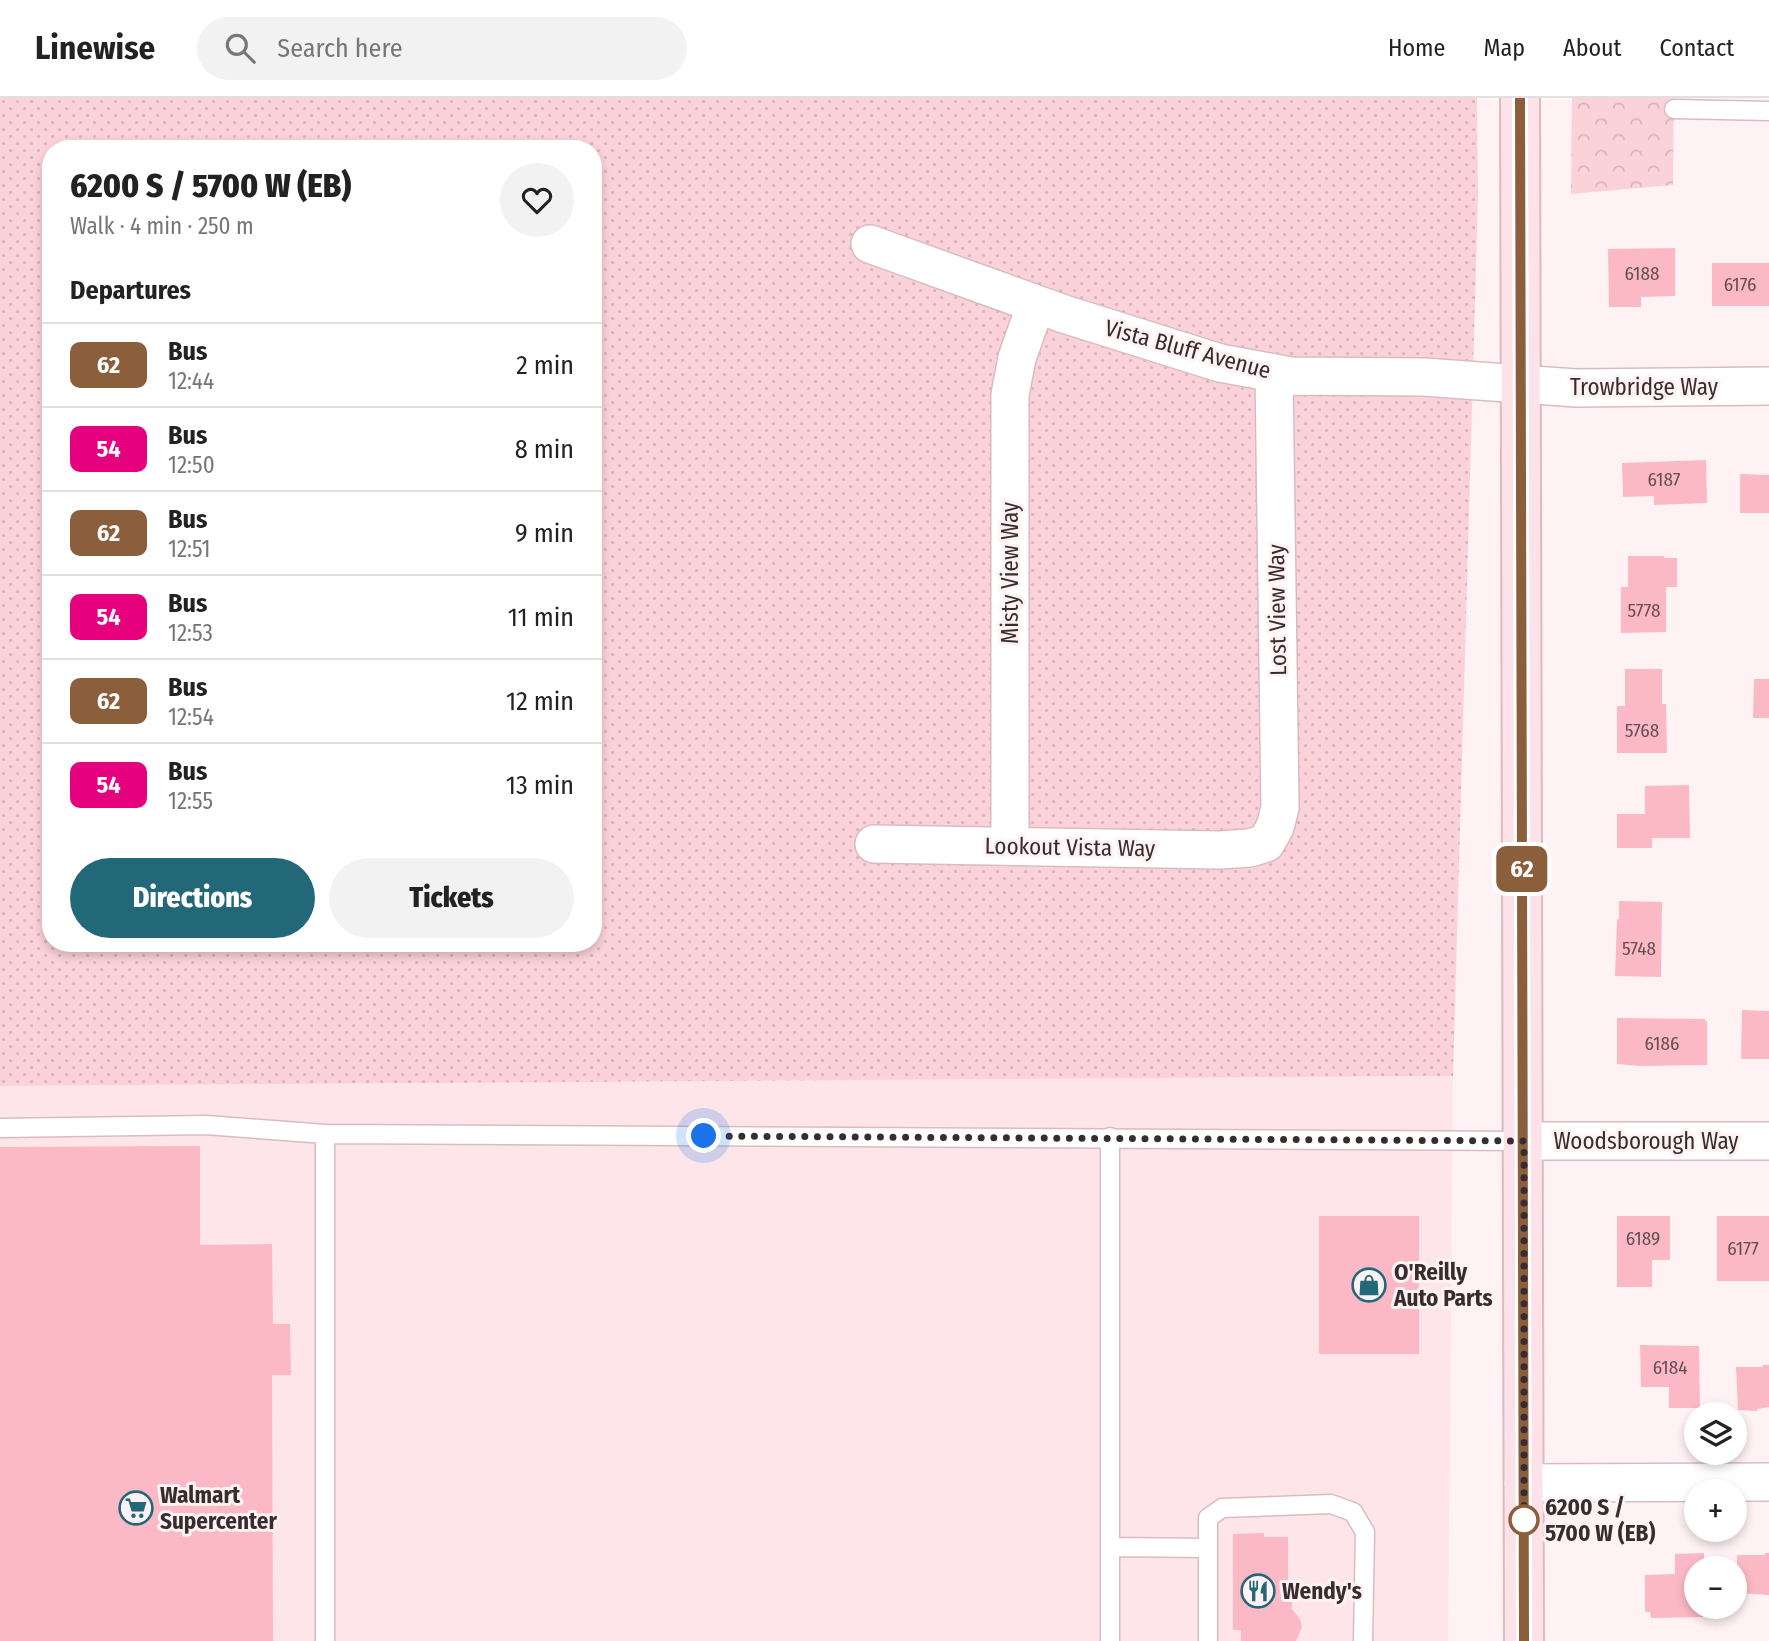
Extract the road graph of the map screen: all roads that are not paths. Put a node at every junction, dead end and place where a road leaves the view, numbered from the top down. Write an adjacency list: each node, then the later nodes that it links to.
1 (1520, 98): 7 (main road)
2 (1674, 109): 3 (lane)
3 (1769, 111)
4 (870, 244): 5 (street, Vista Bluff Avenue)
5 (1036, 304): 6 (street, Vista Bluff Avenue); 11 (street, Misty View Way)
6 (1274, 373): 7 (street, Vista Bluff Avenue); 9 (street, Lost View Way)
7 (1519, 382): 8 (street, Trowbridge Way); 15 (main road)
8 (1769, 386)
9 (1266, 843): 11 (street, Lookout Vista Way)
10 (874, 844): 11 (street, Lookout Vista Way)
11 (1010, 846)
12 (0, 1128): 13 (lane)
13 (325, 1134): 14 (lane); 21 (lane)
14 (1110, 1137): 15 (lane); 19 (lane)
15 (1524, 1141): 16 (street, Woodsborough Way); 18 (main road)
16 (1769, 1141)
17 (1769, 1482): 18 (street)
18 (1524, 1483): 25 (main road)
19 (1110, 1547): 20 (lane); 22 (lane)
20 (1208, 1548): 23 (lane); 24 (lane)
21 (325, 1641)
22 (1110, 1641)
23 (1208, 1641)
24 (1363, 1641)
25 (1524, 1641)

